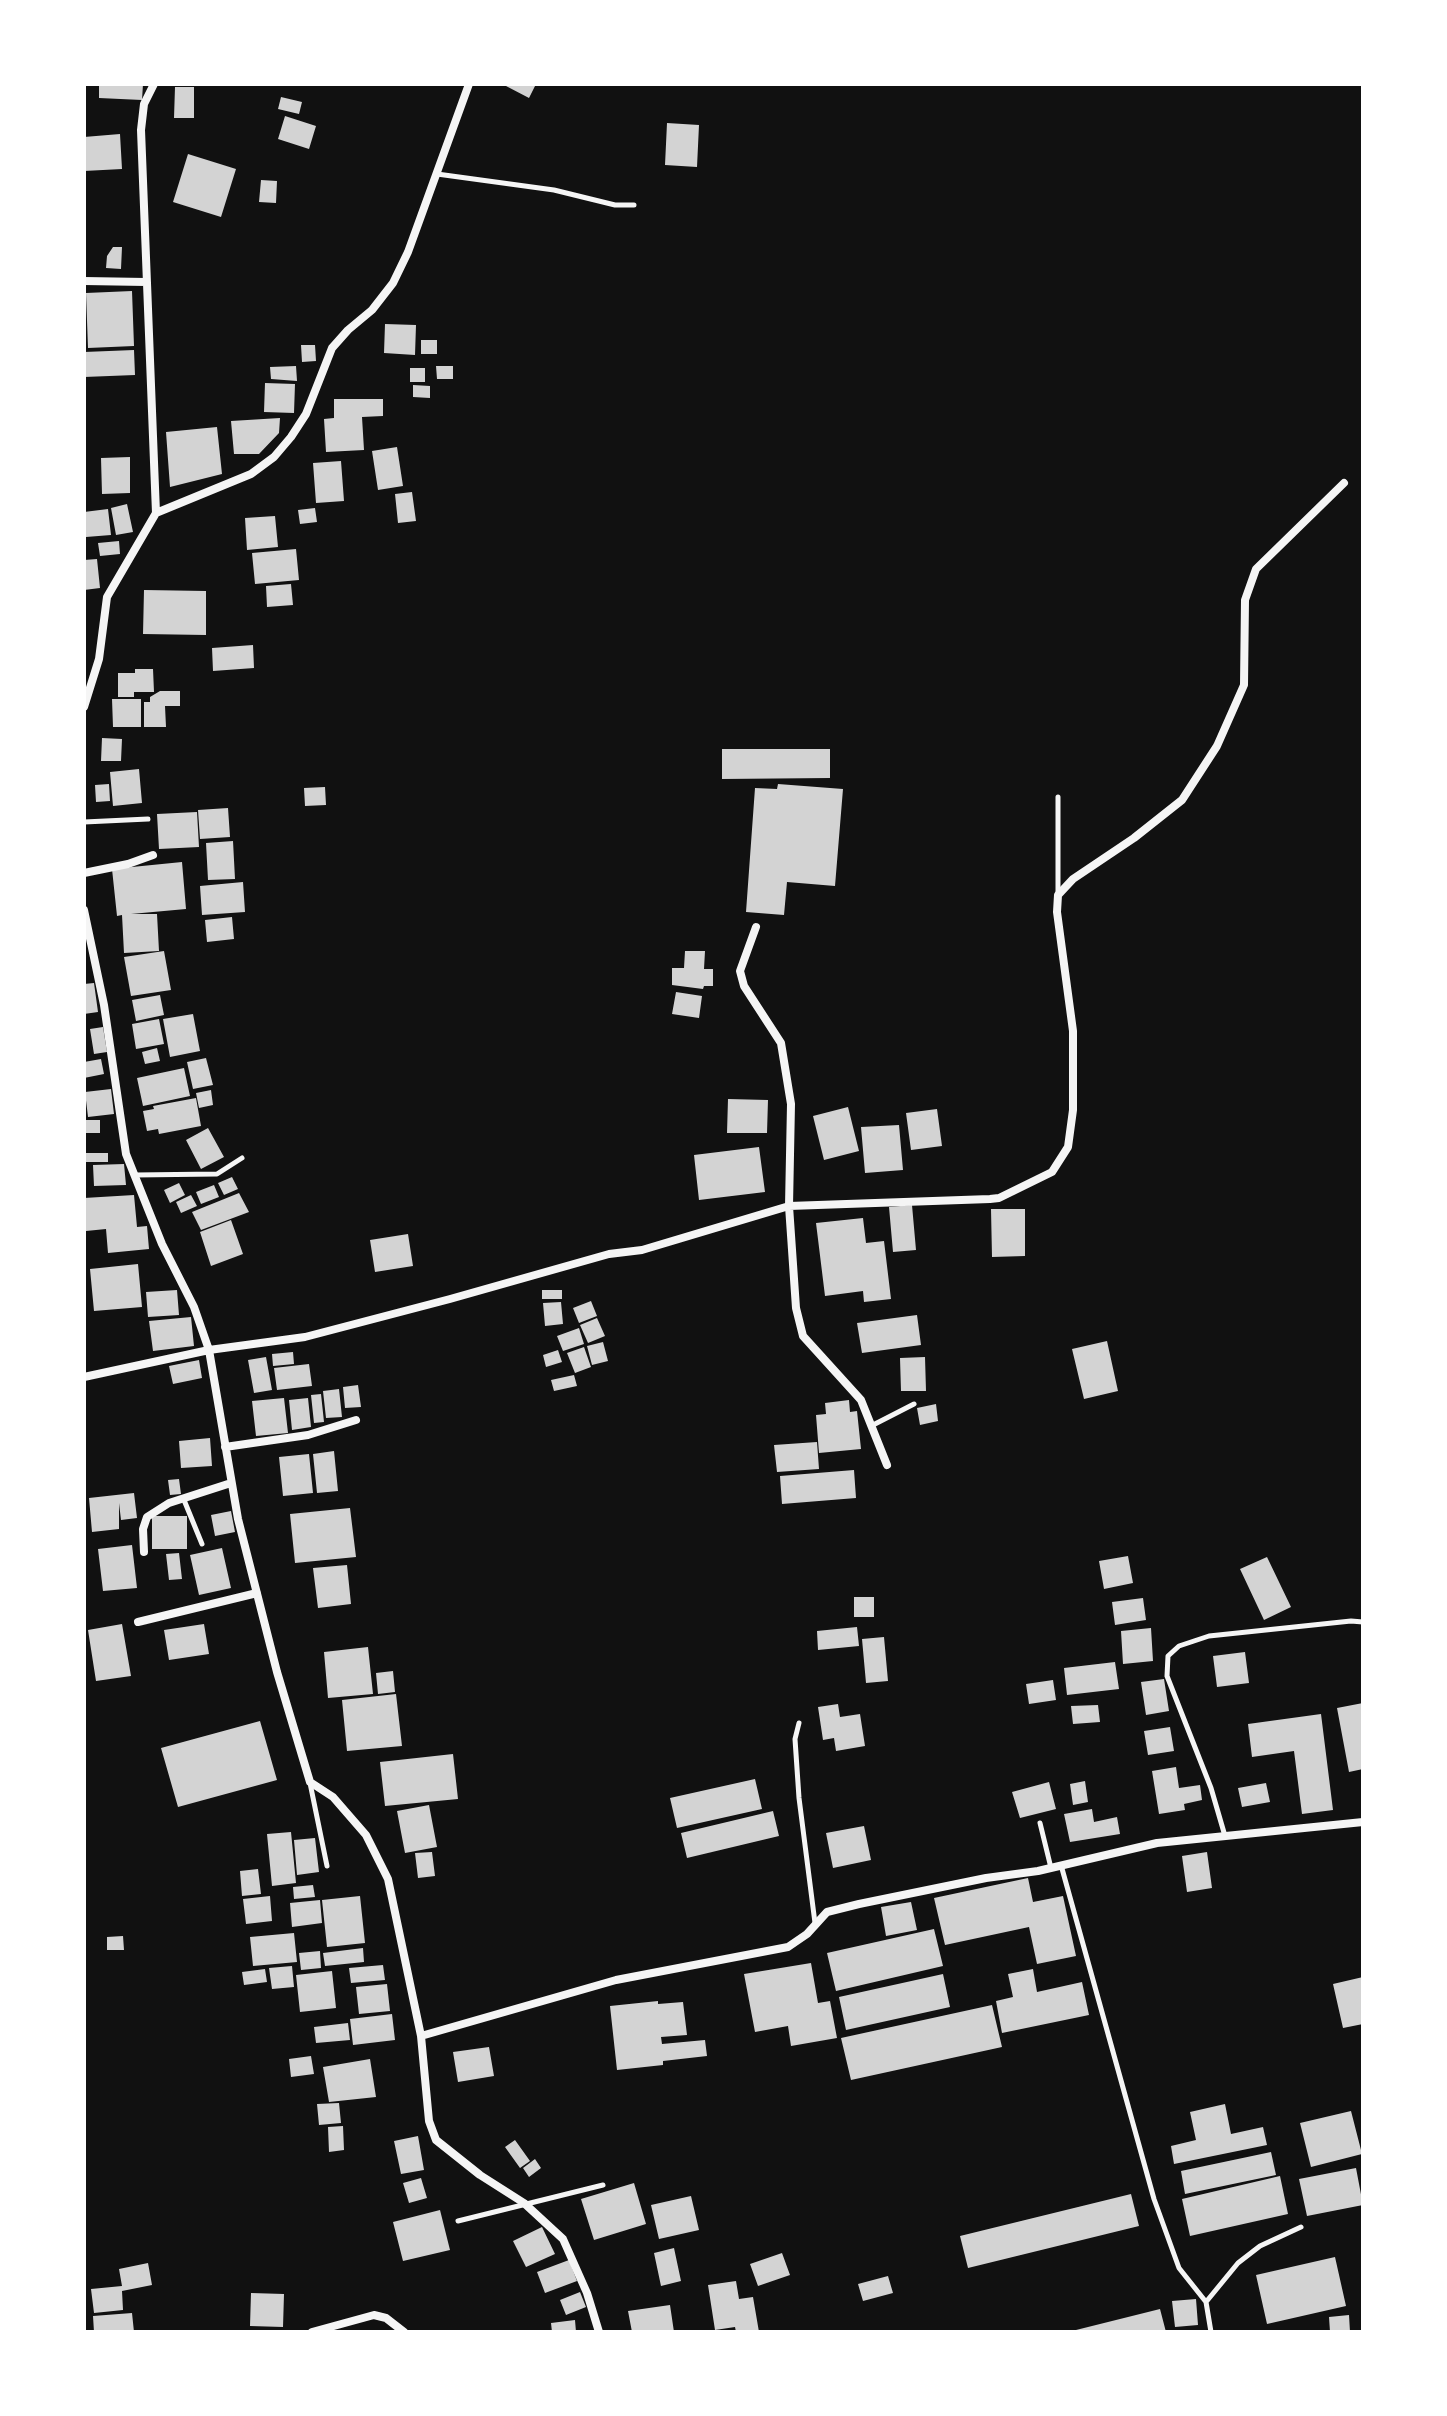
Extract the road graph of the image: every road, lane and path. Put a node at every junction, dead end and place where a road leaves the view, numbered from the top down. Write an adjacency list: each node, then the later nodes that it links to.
1 (154, 84): 6 (street)
2 (469, 84): 3 (street)
3 (437, 174): 4 (lane); 8 (street)
4 (634, 205)
5 (84, 281): 6 (street)
6 (146, 282): 8 (street)
7 (1344, 483): 15 (street)
8 (156, 513): 9 (street)
9 (84, 707)
10 (1058, 797): 15 (lane)
11 (148, 819): 12 (lane)
12 (84, 822)
13 (153, 855): 14 (street)
14 (84, 873)
15 (1058, 895): 20 (street)
16 (84, 910): 19 (street)
17 (756, 927): 20 (street)
18 (242, 1158): 19 (lane)
19 (134, 1175): 21 (street)
20 (789, 1206): 21 (street); 25 (street)
21 (209, 1350): 22 (street); 26 (street)
22 (84, 1377)
23 (914, 1404): 25 (lane)
24 (356, 1420): 26 (street)
25 (873, 1425): 27 (street)
26 (225, 1447): 28 (street)
27 (887, 1465)
28 (231, 1483): 29 (street); 32 (street)
29 (184, 1500): 30 (lane); 31 (street)
30 (202, 1544)
31 (144, 1552)
32 (257, 1593): 33 (street); 36 (street)
33 (138, 1622)
34 (1363, 1622): 39 (lane)
35 (799, 1723): 43 (lane)
36 (310, 1782): 41 (lane); 44 (street)
37 (1363, 1822): 39 (street)
38 (1040, 1823): 42 (lane)
39 (1225, 1837): 40 (street)
40 (1061, 1865): 42 (street); 49 (lane)
41 (327, 1866)
42 (1051, 1868): 43 (street)
43 (815, 1923): 44 (street)
44 (421, 2036): 46 (street)
45 (603, 2185): 46 (lane)
46 (524, 2203): 47 (lane); 52 (street)
47 (458, 2221)
48 (1301, 2227): 49 (lane)
49 (1206, 2302): 53 (lane)
50 (312, 2332): 51 (street)
51 (404, 2332)
52 (599, 2332)
53 (1211, 2332)

